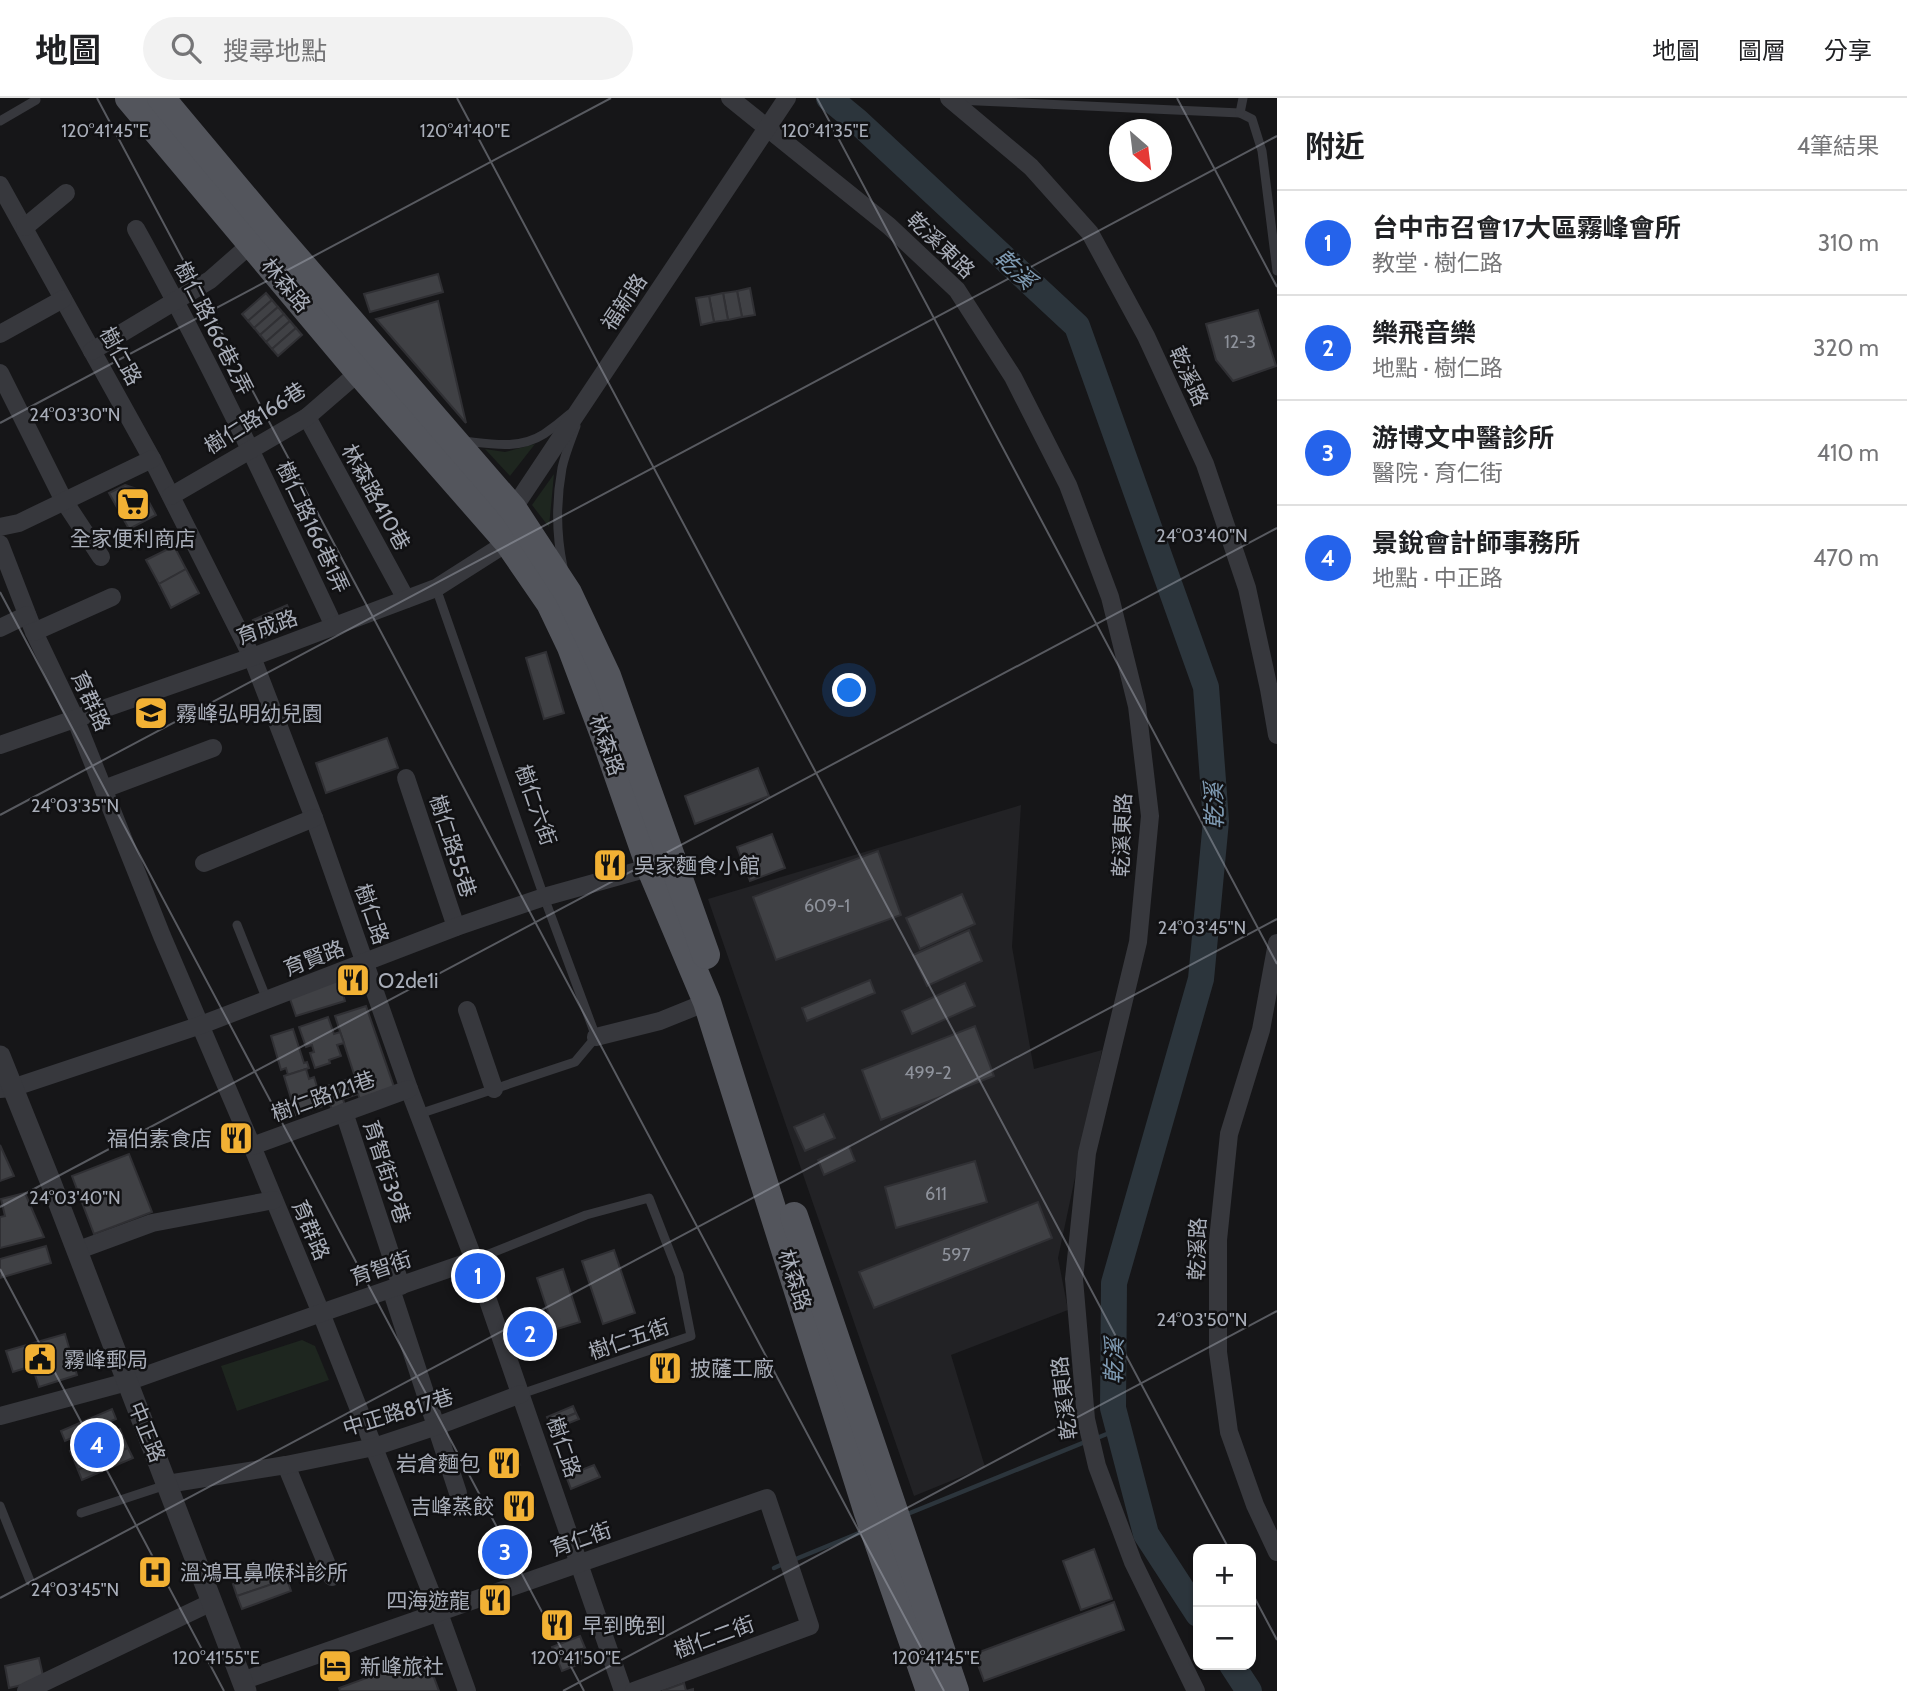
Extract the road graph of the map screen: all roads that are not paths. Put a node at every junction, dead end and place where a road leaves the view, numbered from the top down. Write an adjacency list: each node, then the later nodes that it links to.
1 (129, 98): 15 (main road, 林森路)
2 (160, 98): 15 (main road, 林森路)
3 (730, 98): 10 (street, 乾溪東路)
4 (787, 98): 10 (street, 福新路)
5 (1243, 98): 8 (lane)
6 (950, 99): 8 (lane); 45 (street, 乾溪路)
7 (36, 100): 9 (lane)
8 (1240, 113): 16 (lane)
9 (0, 121)
10 (769, 124): 23 (street, 福新路); 102 (street, 乾溪東路)
11 (1, 188): 13 (street, 樹仁路)
12 (66, 193): 13 (street)
13 (25, 228): 17 (street, 樹仁路)
14 (136, 229): 18 (street, 樹仁路166巷2弄)
15 (260, 235): 18 (street); 21 (main road, 林森路); 25 (main road, 林森路)
16 (1277, 271)
17 (64, 299): 19 (street); 20 (street, 樹仁路)
18 (176, 301): 20 (street); 26 (street, 樹仁路166巷2弄)
19 (2, 328)
20 (92, 351): 27 (street, 樹仁路)
21 (359, 372): 24 (street, 樹仁路166巷); 32 (main road, 林森路)
22 (0, 373): 29 (street)
23 (583, 405): 25 (lane); 30 (street, 福新路); 36 (lane)
24 (307, 417): 26 (street, 樹仁路166巷); 38 (street, 林森路410巷)
25 (453, 440): 30 (main road, 林森路)
26 (250, 449): 28 (street, 樹仁路166巷); 40 (street, 樹仁路166巷1弄)
27 (152, 459): 28 (street, 樹仁路); 29 (street)
28 (171, 495): 43 (street, 樹仁路)
29 (64, 501): 31 (street); 34 (street)
30 (513, 509): 32 (street); 36 (main road, 林森路)
31 (0, 527)
32 (508, 542): 35 (street, 育成路); 52 (main road, 林森路)
33 (0, 544): 39 (street, 育群路)
34 (101, 557)
35 (436, 588): 38 (street, 育成路); 53 (lane, 樹仁六街)
36 (568, 593): 52 (main road, 林森路)
37 (112, 597): 42 (street)
38 (406, 599): 40 (street, 育成路)
39 (27, 615): 41 (street); 42 (street, 育群路)
40 (334, 626): 43 (street, 育成路)
41 (0, 628)
42 (34, 632): 44 (street, 育群路)
43 (252, 657): 44 (street, 育成路); 50 (street, 樹仁路)
44 (75, 718): 46 (street, 育成路); 49 (street, 育群路)
45 (1277, 735)
46 (0, 745)
47 (213, 748): 49 (street)
48 (406, 778): 55 (street, 樹仁路55巷)
49 (104, 789): 61 (street, 育群路)
50 (314, 818): 51 (street); 57 (street, 樹仁路)
51 (204, 863)
52 (662, 864): 53 (street, 育賢路); 59 (main road, 林森路); 85 (main road, 林森路)
53 (544, 898): 55 (street, 育賢路); 62 (lane, 樹仁六街)
54 (237, 925): 58 (lane)
55 (456, 928): 57 (street, 育賢路)
56 (1277, 943): 88 (street, 乾溪路)
57 (364, 963): 58 (street, 育賢路); 65 (street, 樹仁路)
58 (267, 1000): 61 (street, 育賢路)
59 (707, 1002): 62 (street); 85 (main road, 林森路)
60 (467, 1010): 66 (street)
61 (201, 1025): 64 (street, 育賢路); 69 (street, 育群路)
62 (596, 1037): 66 (lane)
63 (0, 1056): 64 (street, 中正路)
64 (6, 1088): 72 (street, 中正路)
65 (409, 1089): 67 (street, 樹仁路121巷); 68 (street, 樹仁路)
66 (494, 1089): 68 (lane)
67 (344, 1112): 69 (street, 樹仁路121巷); 74 (street, 育智街39巷)
68 (419, 1114): 73 (street, 樹仁路)
69 (252, 1146): 71 (street, 育群路)
70 (649, 1198): 73 (lane, 育智街); 77 (lane, 樹仁五街)
71 (274, 1200): 72 (street); 75 (street, 育群路)
72 (76, 1251): 76 (street, 中正路)
73 (474, 1260): 74 (street, 育智街); 77 (street, 樹仁路)
74 (396, 1287): 75 (street, 育智街); 79 (street, 育智街39巷)
75 (321, 1313): 76 (street, 育智街); 80 (street, 育群路)
76 (127, 1382): 78 (street, 育智街); 82 (street, 中正路)
77 (521, 1394): 79 (street, 中正路817巷); 89 (street, 樹仁路)
78 (0, 1416)
79 (437, 1426): 80 (street, 中正路817巷); 83 (street, 育智街39巷)
80 (374, 1447): 81 (street, 中正路817巷); 93 (street, 育群路)
81 (286, 1465): 82 (street, 中正路817巷); 90 (street)
82 (167, 1484): 86 (lane); 92 (street, 中正路)
83 (458, 1493)
84 (0, 1506): 91 (lane)
85 (879, 1508): 87 (main road)
86 (81, 1513)
87 (891, 1542): 100 (main road); 101 (main road)
88 (1277, 1552)
89 (579, 1563): 93 (street, 育仁街); 94 (street, 育仁街); 98 (street, 樹仁路)
90 (332, 1577)
91 (30, 1581)
92 (212, 1602): 95 (street, 中正路); 96 (street)
93 (439, 1614): 95 (street, 育仁街); 97 (street, 育群路)
94 (810, 1626): 99 (street, 樹仁二街)
95 (244, 1686)
96 (26, 1691)
97 (467, 1691)
98 (624, 1691)
99 (634, 1691)
100 (930, 1691)
101 (955, 1691)
102 (1196, 1691)

